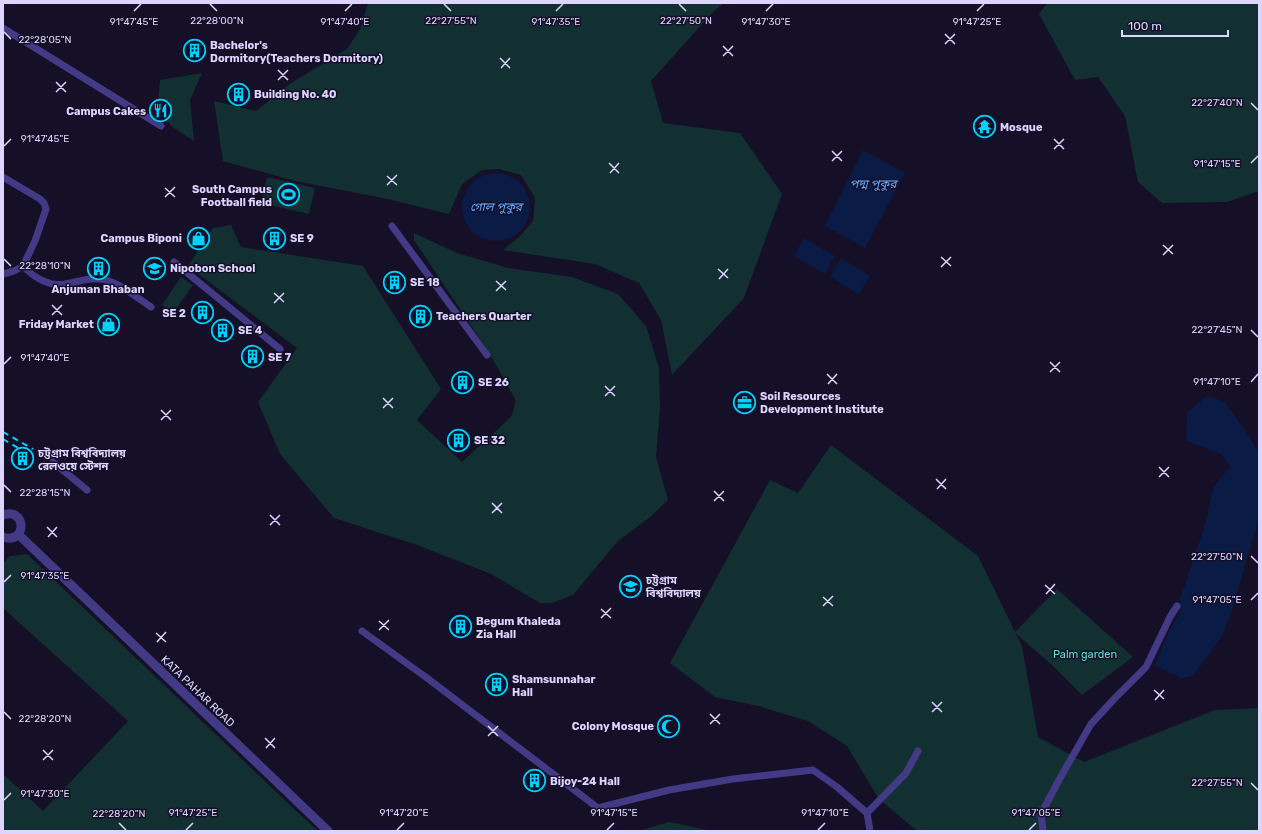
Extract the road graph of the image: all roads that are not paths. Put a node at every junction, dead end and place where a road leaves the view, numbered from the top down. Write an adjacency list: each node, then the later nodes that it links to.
1 (3, 28): 2 (street)
2 (161, 126)
3 (3, 177): 6 (street)
4 (392, 226): 10 (street)
5 (174, 262): 9 (street)
6 (23, 266): 7 (street); 8 (street)
7 (3, 274)
8 (151, 307)
9 (280, 350)
10 (487, 355)
11 (54, 462): 12 (street)
12 (87, 490)
13 (3, 514): 14 (street)
14 (18, 534): 15 (street); 20 (street, KATA PAHAR ROAD)
15 (3, 537)
16 (29, 545): 20 (street, KATA PAHAR ROAD)
17 (1176, 606): 24 (street)
18 (362, 631): 21 (street)
19 (918, 751): 21 (street)
20 (299, 804): 22 (street, KATA PAHAR ROAD)
21 (867, 813): 23 (street)
22 (328, 831)
23 (870, 831)
24 (1043, 831)

